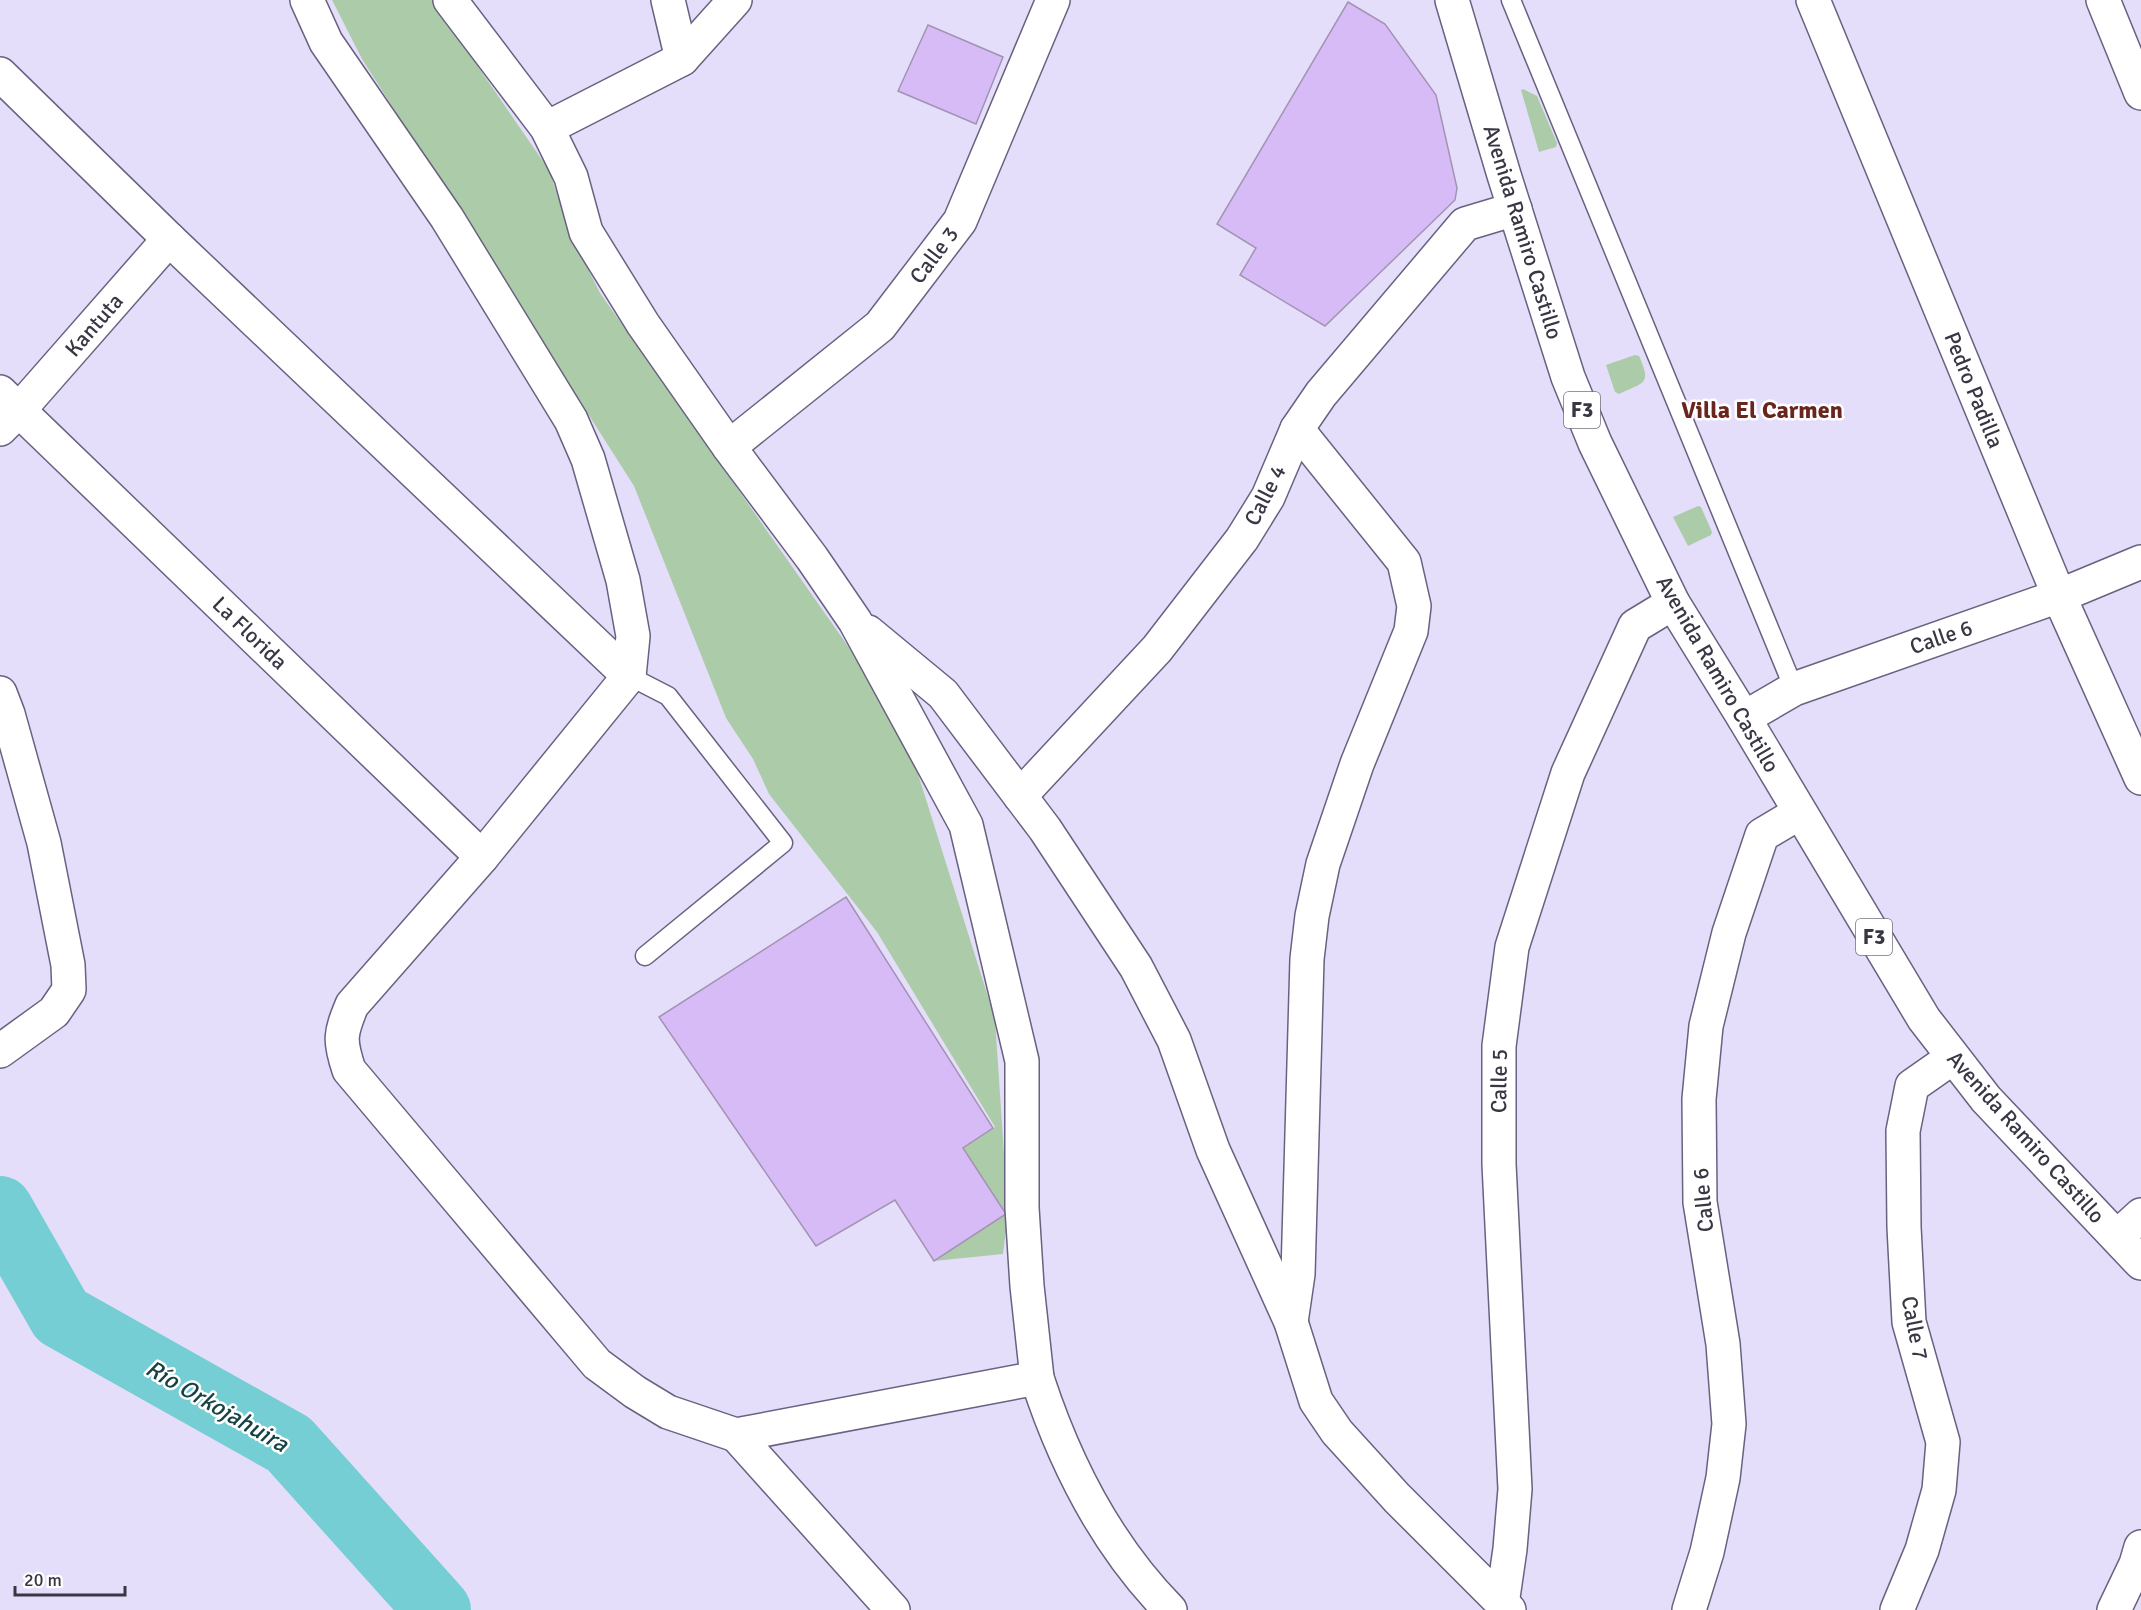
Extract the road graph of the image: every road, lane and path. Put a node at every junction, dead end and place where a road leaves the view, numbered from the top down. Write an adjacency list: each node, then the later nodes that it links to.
1 (307, 0): 23 (street)
2 (450, 0): 13 (street)
3 (668, 0): 10 (street)
4 (735, 0): 10 (street)
5 (1053, 0): 18 (street, Calle 3)
6 (1511, 0): 24 (lane)
7 (1813, 0): 20 (street, Pedro Padilla)
8 (2103, 0): 12 (street)
9 (1456, 1): 14 (street, Avenida Ramiro Castillo / F3)
10 (682, 59): 13 (street)
11 (0, 74): 15 (street)
12 (2141, 93)
13 (547, 128): 18 (street)
14 (1515, 209): 17 (street, Calle 4); 21 (street, Avenida Ramiro Castillo / F3)
15 (169, 239): 16 (street, Kantuta); 23 (street)
16 (6, 410): 30 (street, La Florida)
17 (1297, 429): 28 (street, Calle 4); 37 (street)
18 (729, 447): 22 (street)
19 (2141, 562): 20 (street, Calle 6)
20 (2059, 596): 24 (street, Calle 6); 27 (street, Pedro Padilla)
21 (1673, 603): 26 (street, Avenida Ramiro Castillo / F3); 41 (street, Calle 5)
22 (855, 621): 28 (street); 38 (street)
23 (629, 676): 30 (street); 31 (lane)
24 (1794, 689): 26 (street, Calle 6)
25 (0, 693): 32 (street)
26 (1744, 718): 29 (street, Avenida Ramiro Castillo / F3)
27 (2141, 778)
28 (1020, 796): 37 (street)
29 (1799, 813): 33 (street, Avenida Ramiro Castillo / F3); 44 (street, Calle 6)
30 (482, 857): 39 (street)
31 (645, 956)
32 (2, 1051)
33 (1952, 1058): 35 (street, Avenida Ramiro Castillo / F3); 45 (street, Calle 7)
34 (2141, 1215): 35 (street)
35 (2117, 1237): 36 (street, Avenida Ramiro Castillo / F3)
36 (2141, 1263)
37 (1291, 1322): 41 (street)
38 (1037, 1378): 39 (street); 43 (street)
39 (736, 1435): 42 (street)
40 (2141, 1547): 46 (street)
41 (1505, 1607)
42 (893, 1610)
43 (1170, 1610)
44 (1689, 1610)
45 (1897, 1610)
46 (2114, 1610)

